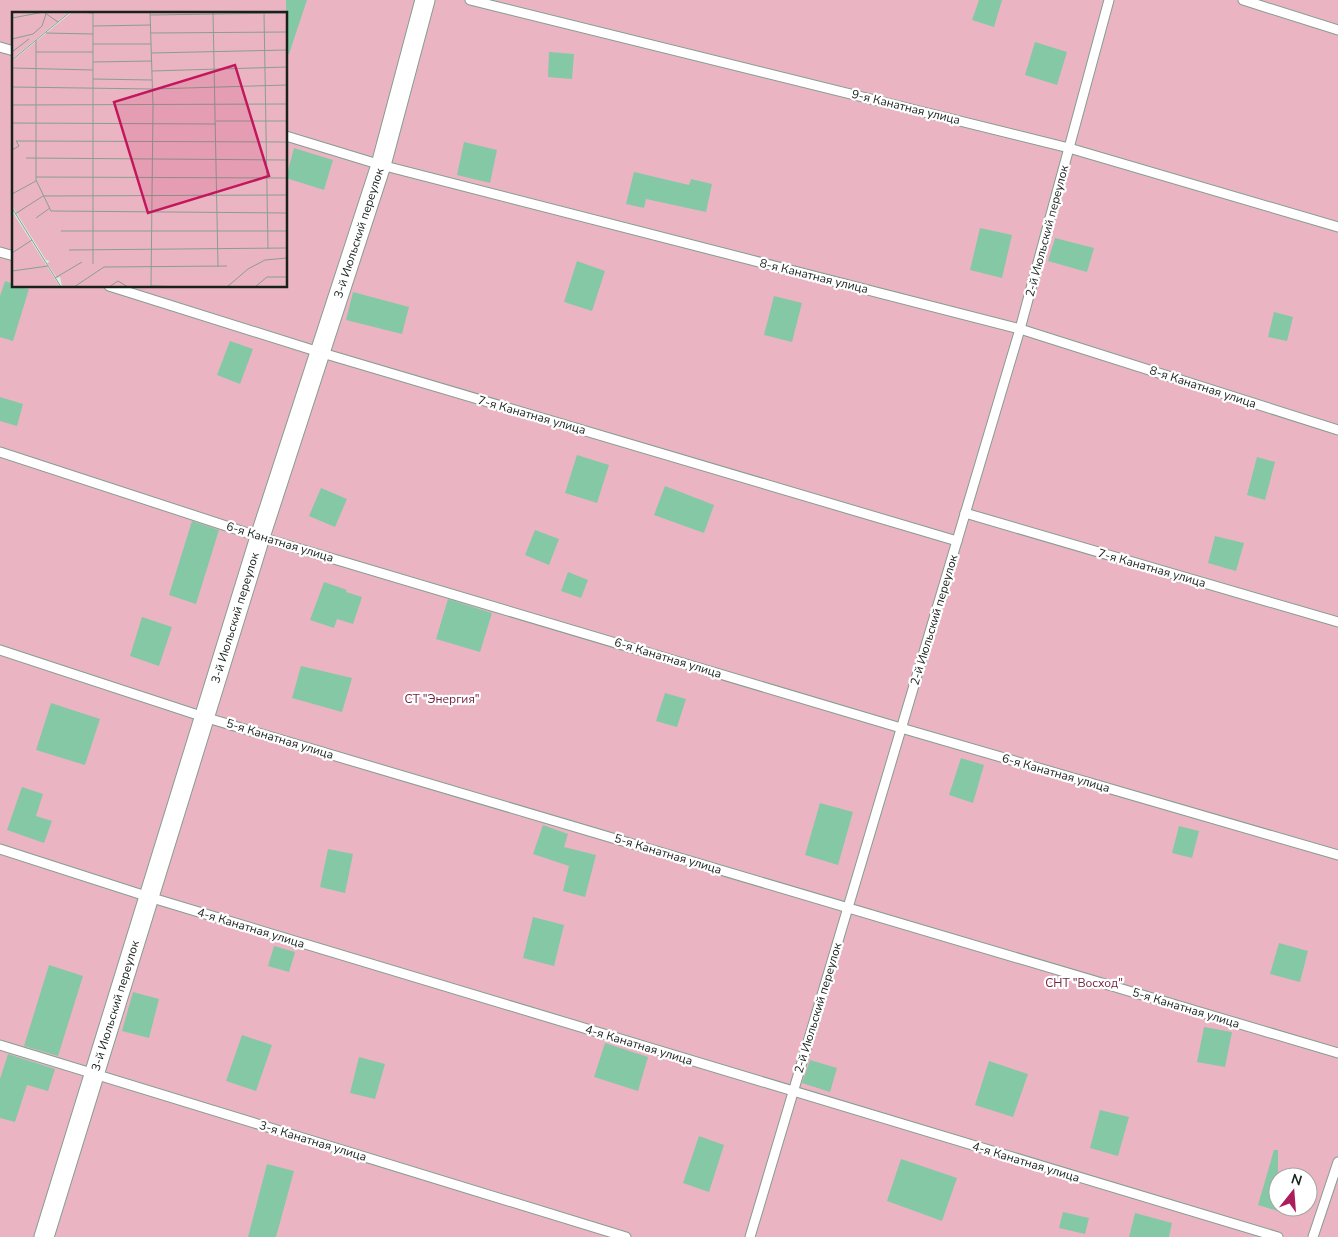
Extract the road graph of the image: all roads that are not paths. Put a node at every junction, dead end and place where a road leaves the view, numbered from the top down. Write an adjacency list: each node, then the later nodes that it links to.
1 (426, 0): 8 (street, 3-й Июльский переулок)
2 (470, 0): 7 (lane, 9-я Канатная улица)
3 (1109, 0): 7 (lane, 2-й Июльский переулок)
4 (1243, 0): 5 (lane)
5 (1338, 30)
6 (288, 137): 8 (lane, 8-я Канатная улица)
7 (1069, 148): 9 (lane, 9-я Канатная улица); 11 (lane, 2-й Июльский переулок)
8 (381, 165): 11 (lane, 8-я Канатная улица); 12 (street, 3-й Июльский переулок)
9 (1338, 227)
10 (115, 288): 12 (lane, 7-я Канатная улица)
11 (1020, 329): 13 (lane, 8-я Канатная улица); 15 (lane, 2-й Июльский переулок)
12 (319, 352): 16 (street, 3-й Июльский переулок); 17 (lane, 7-я Канатная улица)
13 (1338, 430)
14 (0, 452): 16 (lane, 6-я Канатная улица)
15 (965, 513): 17 (lane, 2-й Июльский переулок); 18 (lane, 7-я Канатная улица)
16 (260, 537): 20 (street, 3-й Июльский переулок); 21 (lane, 6-я Канатная улица)
17 (957, 541): 21 (lane, 2-й Июльский переулок)
18 (1338, 622)
19 (0, 650): 20 (lane, 5-я Канатная улица)
20 (204, 716): 24 (street, 3-й Июльский переулок); 25 (lane, 5-я Канатная улица)
21 (902, 728): 23 (lane, 6-я Канатная улица); 25 (lane, 2-й Июльский переулок)
22 (0, 849): 24 (lane, 4-я Канатная улица)
23 (1338, 855)
24 (149, 897): 28 (street, 3-й Июльский переулок); 29 (lane, 4-я Канатная улица)
25 (848, 908): 27 (lane, 5-я Канатная улица); 29 (lane, 2-й Июльский переулок)
26 (0, 1045): 28 (lane, 3-я Канатная улица)
27 (1338, 1053)
28 (94, 1074): 31 (street, 3-й Июльский переулок); 32 (lane, 3-я Канатная улица)
29 (793, 1092): 33 (lane, 2-й Июльский переулок); 34 (lane, 4-я Канатная улица)
30 (1338, 1162): 35 (lane)
31 (44, 1237)
32 (626, 1237)
33 (750, 1237)
34 (1278, 1237)
35 (1313, 1237)

